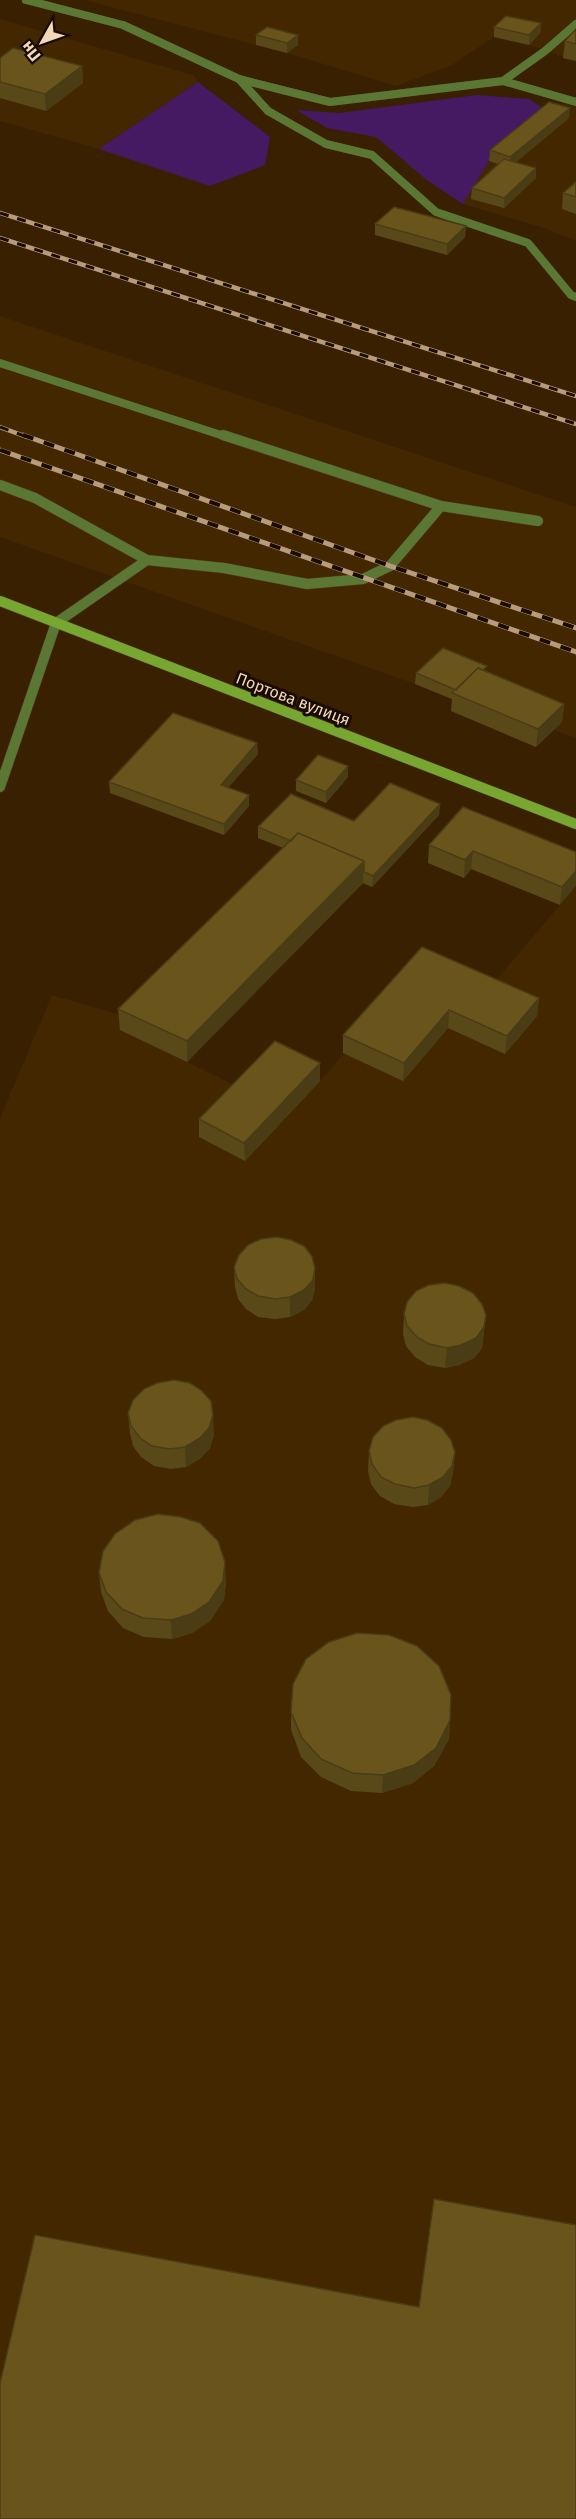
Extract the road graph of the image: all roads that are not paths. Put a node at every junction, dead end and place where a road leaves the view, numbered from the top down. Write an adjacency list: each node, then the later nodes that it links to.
1 (26, 0): 3 (street)
2 (576, 24): 4 (street)
3 (239, 79): 4 (street); 6 (street)
4 (504, 81): 5 (street)
5 (576, 102)
6 (576, 297)
7 (0, 363): 9 (street)
8 (0, 484): 11 (street)
9 (441, 506): 10 (street); 11 (street)
10 (538, 521)
11 (147, 560): 13 (street)
12 (0, 602): 13 (main road, Портова вулиця)
13 (56, 623): 14 (street); 15 (main road, Портова вулиця)
14 (0, 787)
15 (576, 824)

